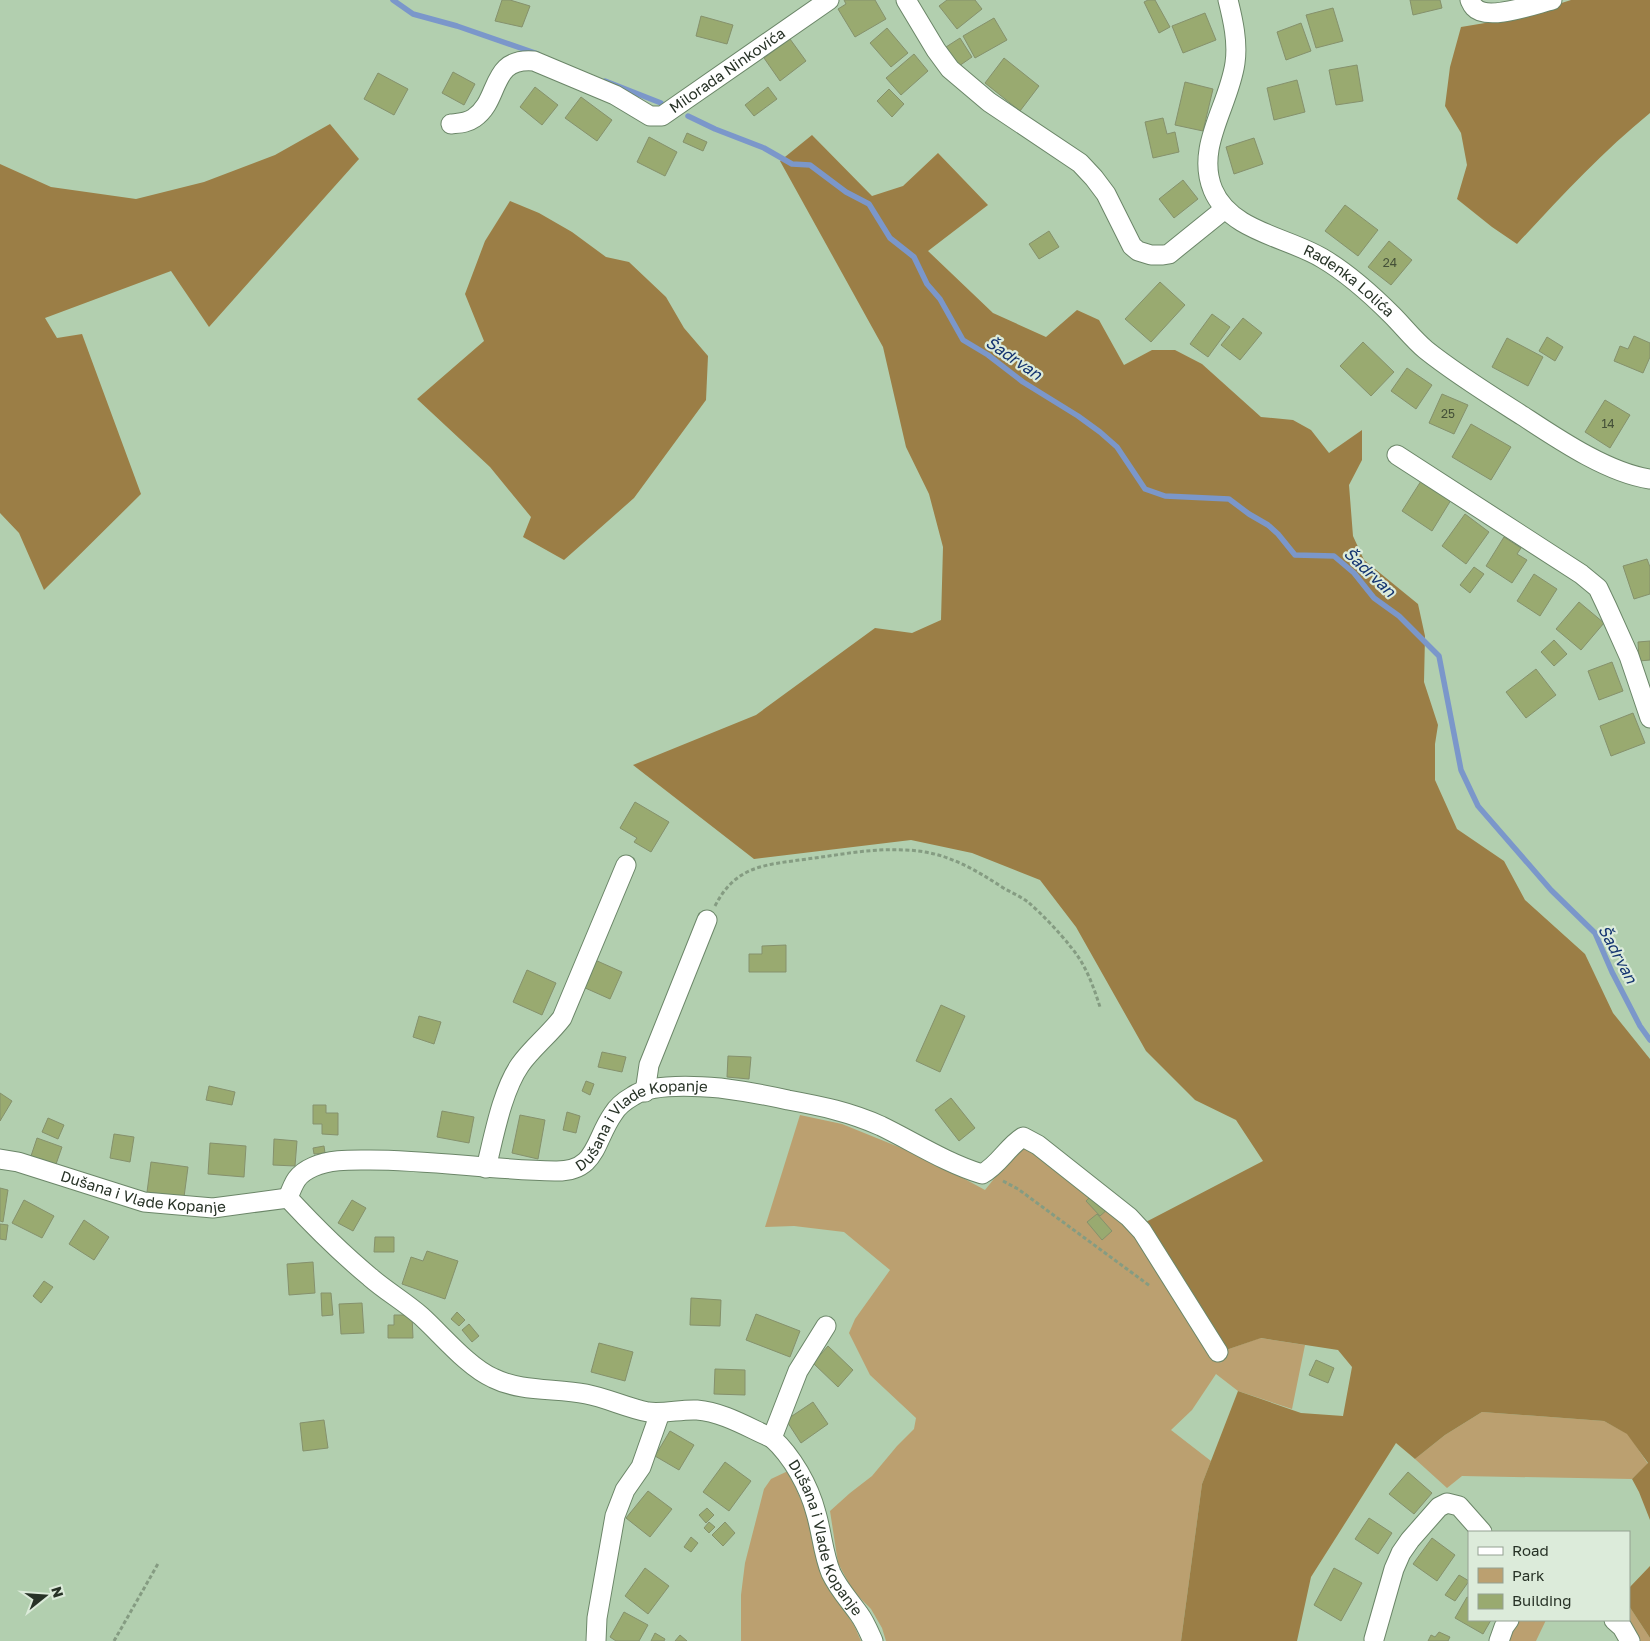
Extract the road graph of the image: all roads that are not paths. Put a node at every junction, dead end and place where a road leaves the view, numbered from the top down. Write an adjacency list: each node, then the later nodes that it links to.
1 (829, 0): 6 (street, Milorada Ninkovića)
2 (906, 0): 7 (street)
3 (1228, 0): 7 (street, Radenka Lolića)
4 (1470, 0): 5 (street)
5 (1552, 0)
6 (452, 124)
7 (1227, 211): 9 (street, Radenka Lolića)
8 (1398, 454): 10 (street)
9 (1650, 479)
10 (1650, 718)
11 (626, 865): 15 (street)
12 (707, 920): 13 (street)
13 (645, 1092): 15 (street, Dušana i Vlade Kopanje); 18 (street, Dušana i Vlade Kopanje)
14 (0, 1159): 16 (street, Dušana i Vlade Kopanje)
15 (486, 1168): 16 (street, Dušana i Vlade Kopanje)
16 (288, 1198): 19 (street, Dušana i Vlade Kopanje)
17 (826, 1326): 20 (street)
18 (1218, 1352)
19 (660, 1413): 20 (street, Dušana i Vlade Kopanje); 25 (street)
20 (772, 1438): 26 (street, Dušana i Vlade Kopanje)
21 (1481, 1531): 24 (street)
22 (1508, 1621): 27 (street)
23 (1615, 1621): 28 (street)
24 (1374, 1639)
25 (596, 1641)
26 (873, 1641)
27 (1499, 1641)
28 (1630, 1641)

